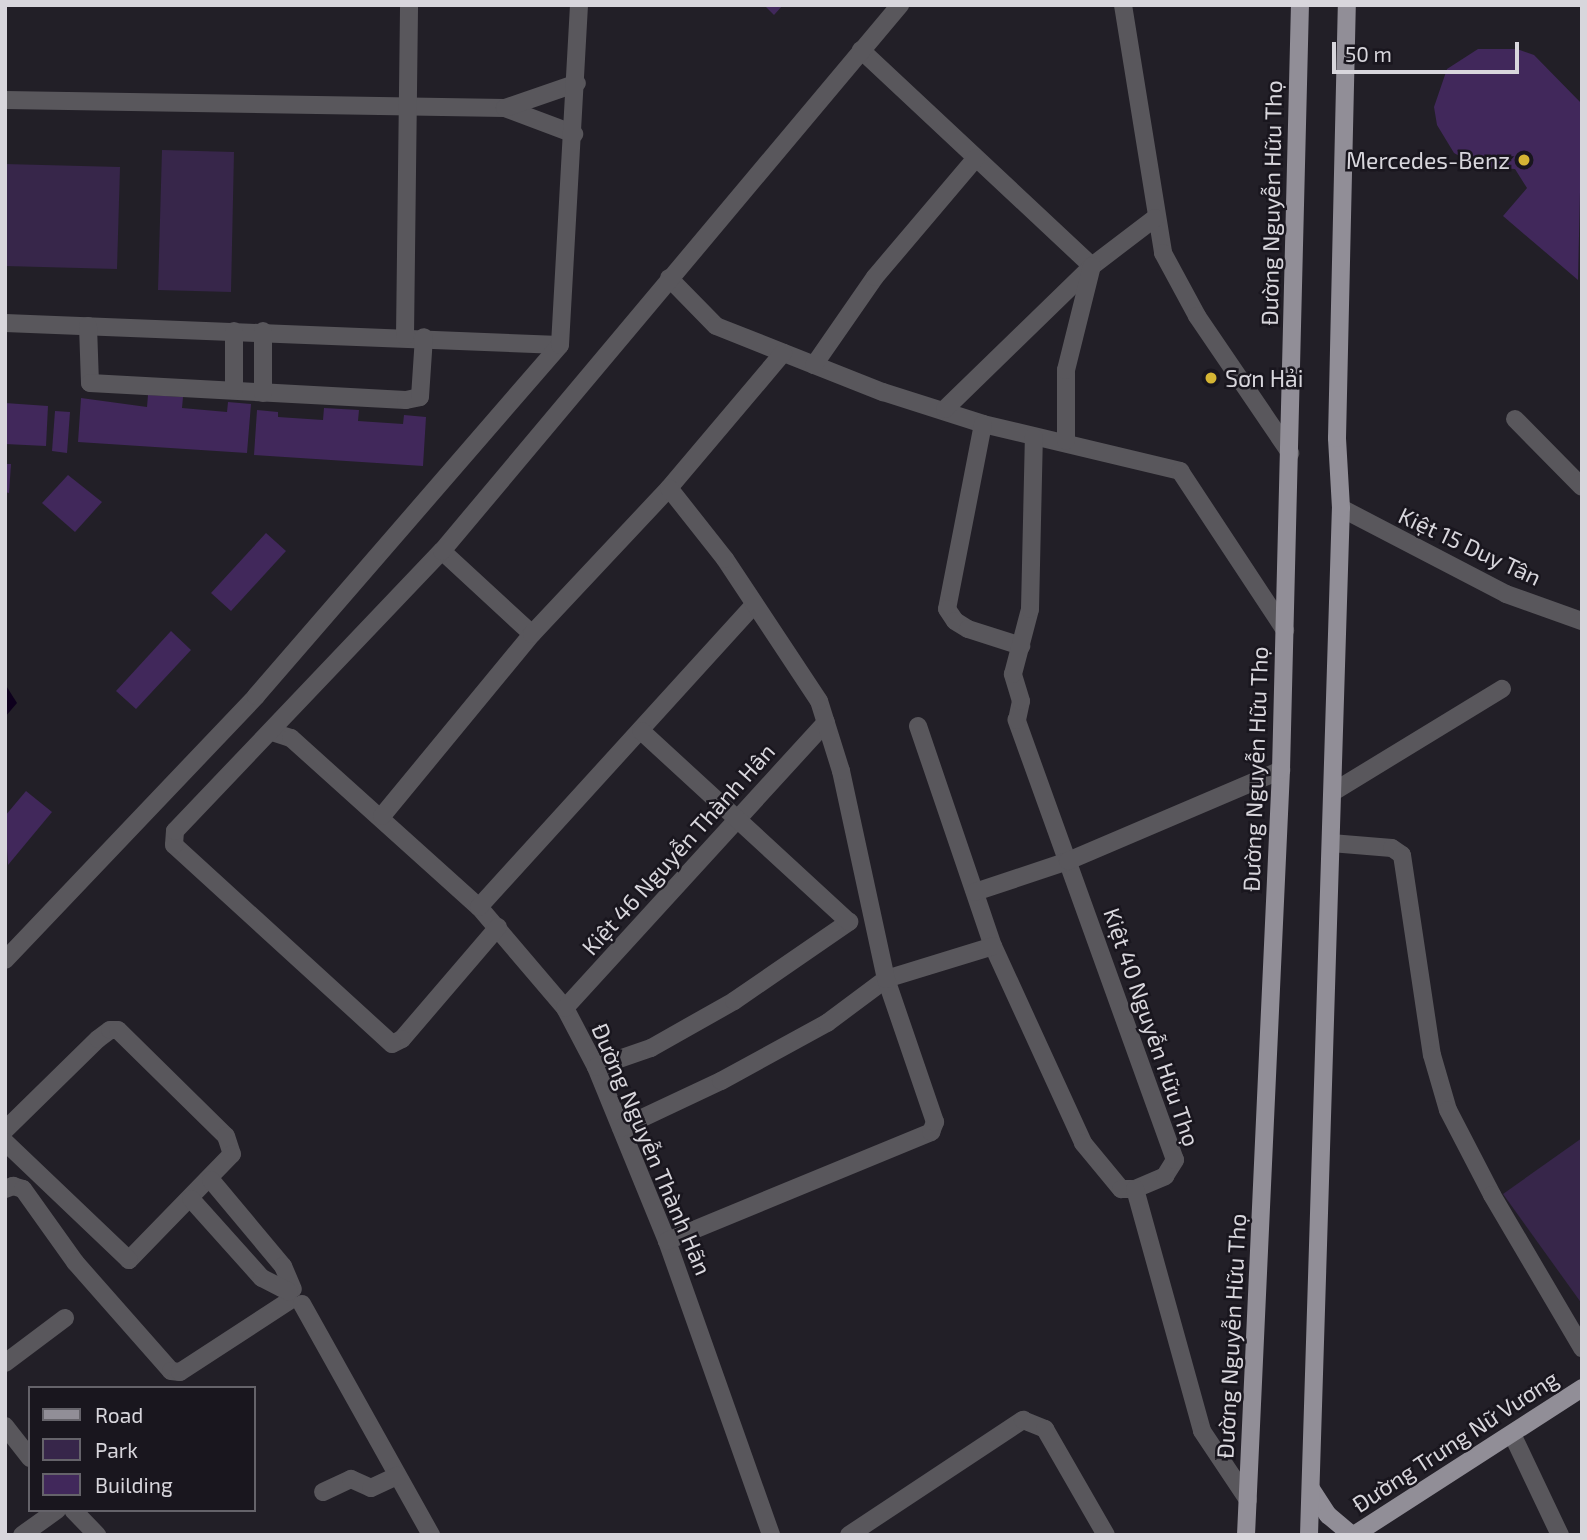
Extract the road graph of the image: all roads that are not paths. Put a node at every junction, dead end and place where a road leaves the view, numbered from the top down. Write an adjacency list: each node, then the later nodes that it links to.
1 (409, 5): 10 (street)
2 (579, 5): 8 (street)
3 (900, 5): 7 (street)
4 (1123, 5): 14 (street)
5 (1300, 5): 33 (main road, Đường Nguyễn Hữu Thọ)
6 (1347, 5): 36 (main road)
7 (861, 50): 13 (street); 16 (street)
8 (576, 83): 11 (street); 12 (street)
9 (5, 100): 10 (street)
10 (408, 106): 11 (street); 21 (street)
11 (506, 108): 12 (street)
12 (574, 134): 23 (street)
13 (976, 158): 15 (street); 25 (street)
14 (1155, 218): 15 (street); 33 (street)
15 (1092, 267): 28 (street); 32 (street)
16 (669, 278): 24 (street); 37 (street)
17 (5, 323): 18 (street)
18 (88, 326): 19 (street); 26 (street)
19 (234, 331): 20 (street); 26 (street)
20 (263, 331): 21 (street); 27 (street)
21 (405, 336): 22 (street)
22 (424, 337): 23 (street); 27 (street)
23 (560, 345): 58 (street)
24 (783, 353): 25 (street); 35 (street)
25 (814, 365): 28 (street)
26 (234, 390): 27 (street)
27 (263, 393)
28 (945, 409): 30 (street)
29 (1515, 419): 34 (street)
30 (983, 424): 31 (street); 42 (street)
31 (1034, 437): 32 (street); 42 (street, Kiệt 40 Nguyễn Hữu Thọ)
32 (1066, 441): 40 (street)
33 (1290, 453): 40 (main road, Đường Nguyễn Hữu Thọ)
34 (1582, 487)
35 (669, 488): 38 (street); 41 (street)
36 (1341, 508): 39 (street, Kiệt 15 Duy Tân); 49 (main road)
37 (442, 551): 41 (street); 47 (street)
38 (753, 606): 44 (street); 46 (street)
39 (1582, 621)
40 (1285, 630): 48 (main road, Đường Nguyễn Hữu Thọ)
41 (533, 634): 50 (street)
42 (1021, 646): 53 (street, Kiệt 40 Nguyễn Hữu Thọ)
43 (1502, 689): 49 (street)
44 (826, 722): 51 (street, Kiệt 46 Nguyễn Thành Hân); 59 (street)
45 (918, 726): 54 (street)
46 (641, 731): 51 (street); 55 (street)
47 (272, 732): 50 (street, Đường Nguyễn Thành Hãn); 56 (street)
48 (1281, 770): 53 (street); 81 (main road, Đường Nguyễn Hữu Thọ)
49 (1333, 792): 52 (main road)
50 (382, 816): 55 (street, Đường Nguyễn Thành Hãn)
51 (738, 822): 60 (street, Kiệt 46 Nguyễn Thành Hân); 61 (street)
52 (1331, 843): 72 (street); 79 (main road)
53 (1068, 861): 54 (street); 67 (street, Kiệt 40 Nguyễn Hữu Thọ)
54 (975, 892): 57 (street)
55 (480, 907): 56 (street, Đường Nguyễn Thành Hãn)
56 (498, 927): 60 (street, Đường Nguyễn Thành Hãn)
57 (993, 946): 59 (street); 67 (street)
58 (5, 960)
59 (886, 979): 62 (street); 69 (street)
60 (565, 1008): 61 (street, Đường Nguyễn Thành Hãn)
61 (596, 1067): 62 (street, Đường Nguyễn Thành Hãn)
62 (621, 1128): 69 (street, Đường Nguyễn Thành Hãn)
63 (5, 1129): 65 (street)
64 (5, 1142): 68 (street)
65 (211, 1180): 68 (street); 70 (street)
66 (5, 1189): 70 (street)
67 (1135, 1189): 81 (street)
68 (191, 1199): 70 (street)
69 (667, 1241): 88 (street, Đường Nguyễn Thành Hãn)
70 (293, 1297): 78 (street)
71 (65, 1318): 73 (street)
72 (1582, 1348)
73 (5, 1363)
74 (1582, 1388): 76 (main road, Đường Trưng Nữ Vương)
75 (5, 1426): 77 (street)
76 (1512, 1434): 84 (main road, Đường Trưng Nữ Vương); 93 (street)
77 (28, 1455)
78 (397, 1476): 80 (street); 87 (street)
79 (1310, 1488): 84 (main road); 92 (main road)
80 (323, 1492)
81 (1248, 1500): 91 (main road, Đường Nguyễn Hữu Thọ)
82 (54, 1512): 85 (street)
83 (75, 1512): 86 (street)
84 (1356, 1534)
85 (22, 1535)
86 (97, 1535)
87 (431, 1535)
88 (772, 1535)
89 (849, 1535): 90 (street)
90 (1106, 1535)
91 (1246, 1535)
92 (1309, 1535)
93 (1560, 1535)

